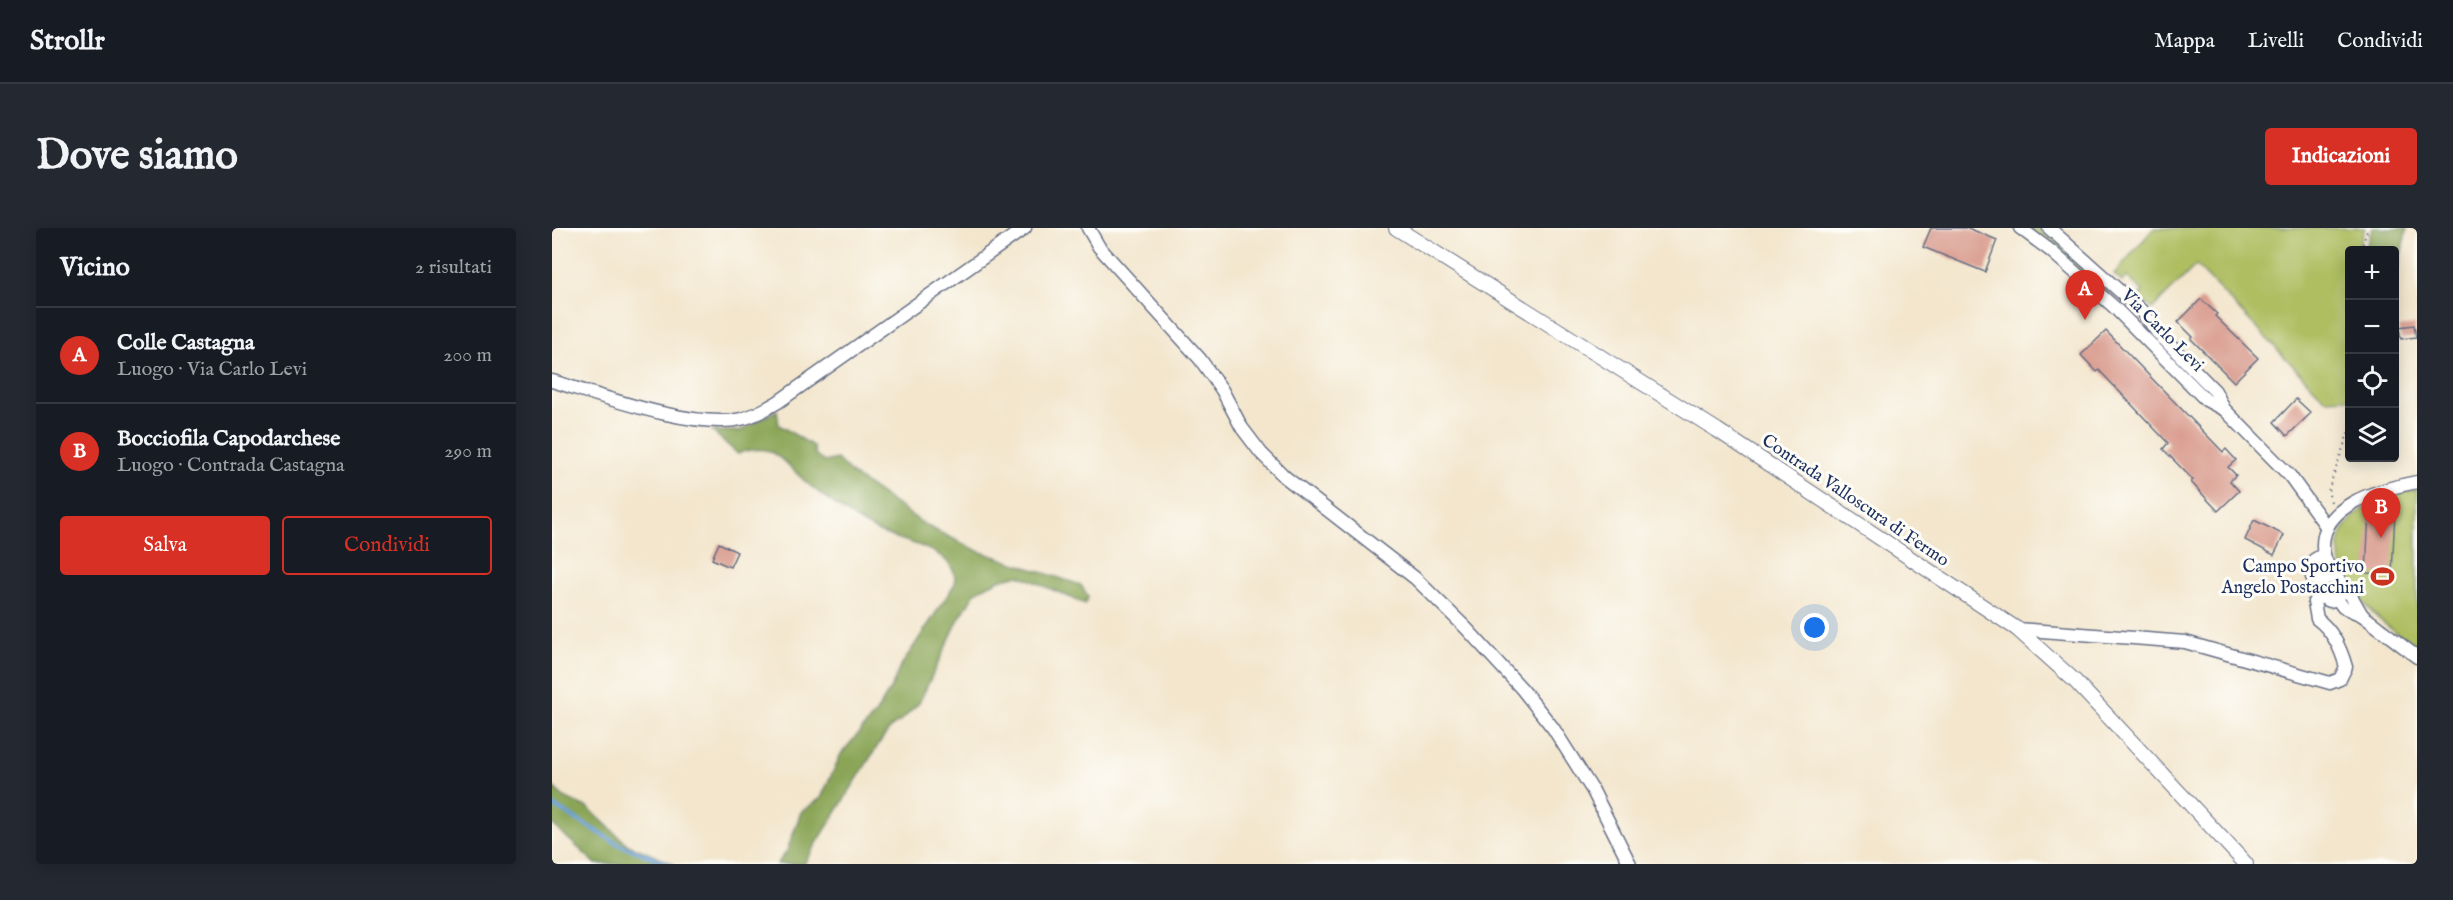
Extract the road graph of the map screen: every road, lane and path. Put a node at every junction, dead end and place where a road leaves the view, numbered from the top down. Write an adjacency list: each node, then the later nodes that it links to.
1 (1025, 228): 8 (street)
2 (1088, 228): 21 (street)
3 (1396, 228): 19 (street, Contrada Valloscura di Fermo)
4 (2020, 228): 9 (street, Via Carlo Levi)
5 (2049, 228): 9 (street, Via Carlo Levi)
6 (2368, 228): 7 (path)
7 (2362, 246)
8 (552, 381)
9 (2225, 410): 13 (street, Via Carlo Levi)
10 (2345, 440): 12 (path)
11 (2417, 482): 12 (street)
12 (2338, 511): 13 (street)
13 (2326, 526): 14 (street)
14 (2324, 554): 15 (street); 16 (street)
15 (2333, 577): 16 (street); 17 (street)
16 (2320, 589): 17 (street); 18 (street)
17 (2338, 596): 18 (street); 20 (street)
18 (2327, 626): 19 (street)
19 (2017, 629): 22 (street, Contrada Valloscura di Fermo)
20 (2417, 657)
21 (1630, 864)
22 (2246, 864)

